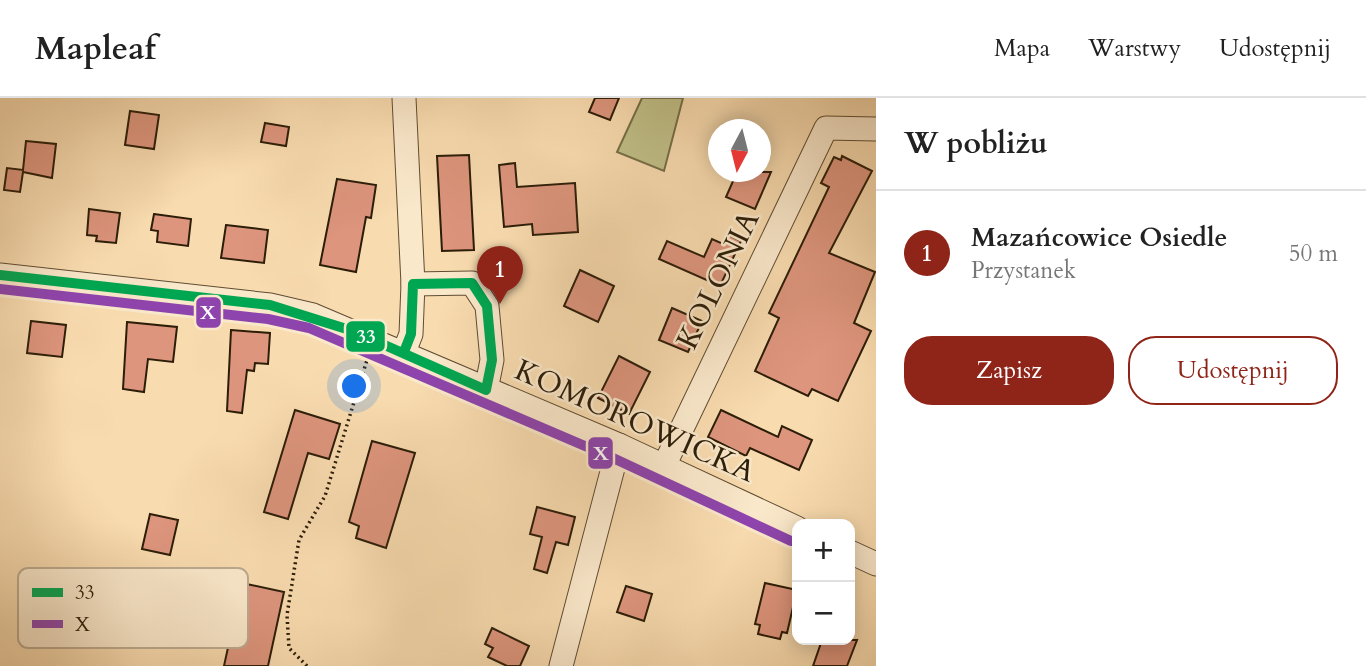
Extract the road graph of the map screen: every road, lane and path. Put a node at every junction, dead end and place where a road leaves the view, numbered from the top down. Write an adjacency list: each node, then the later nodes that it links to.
1 (404, 98): 4 (street)
2 (876, 129): 9 (street, KOLONIA)
3 (0, 275): 5 (street, KOMOROWICKA)
4 (413, 284): 6 (street); 7 (street)
5 (374, 338): 6 (street, KOMOROWICKA); 13 (path)
6 (404, 352): 7 (street, KOMOROWICKA)
7 (486, 390): 8 (street, KOMOROWICKA)
8 (619, 445): 9 (street, KOMOROWICKA); 14 (street)
9 (664, 466): 10 (street, KOMOROWICKA)
10 (792, 526)
11 (855, 554): 12 (street)
12 (876, 564)
13 (307, 666)
14 (561, 666)

